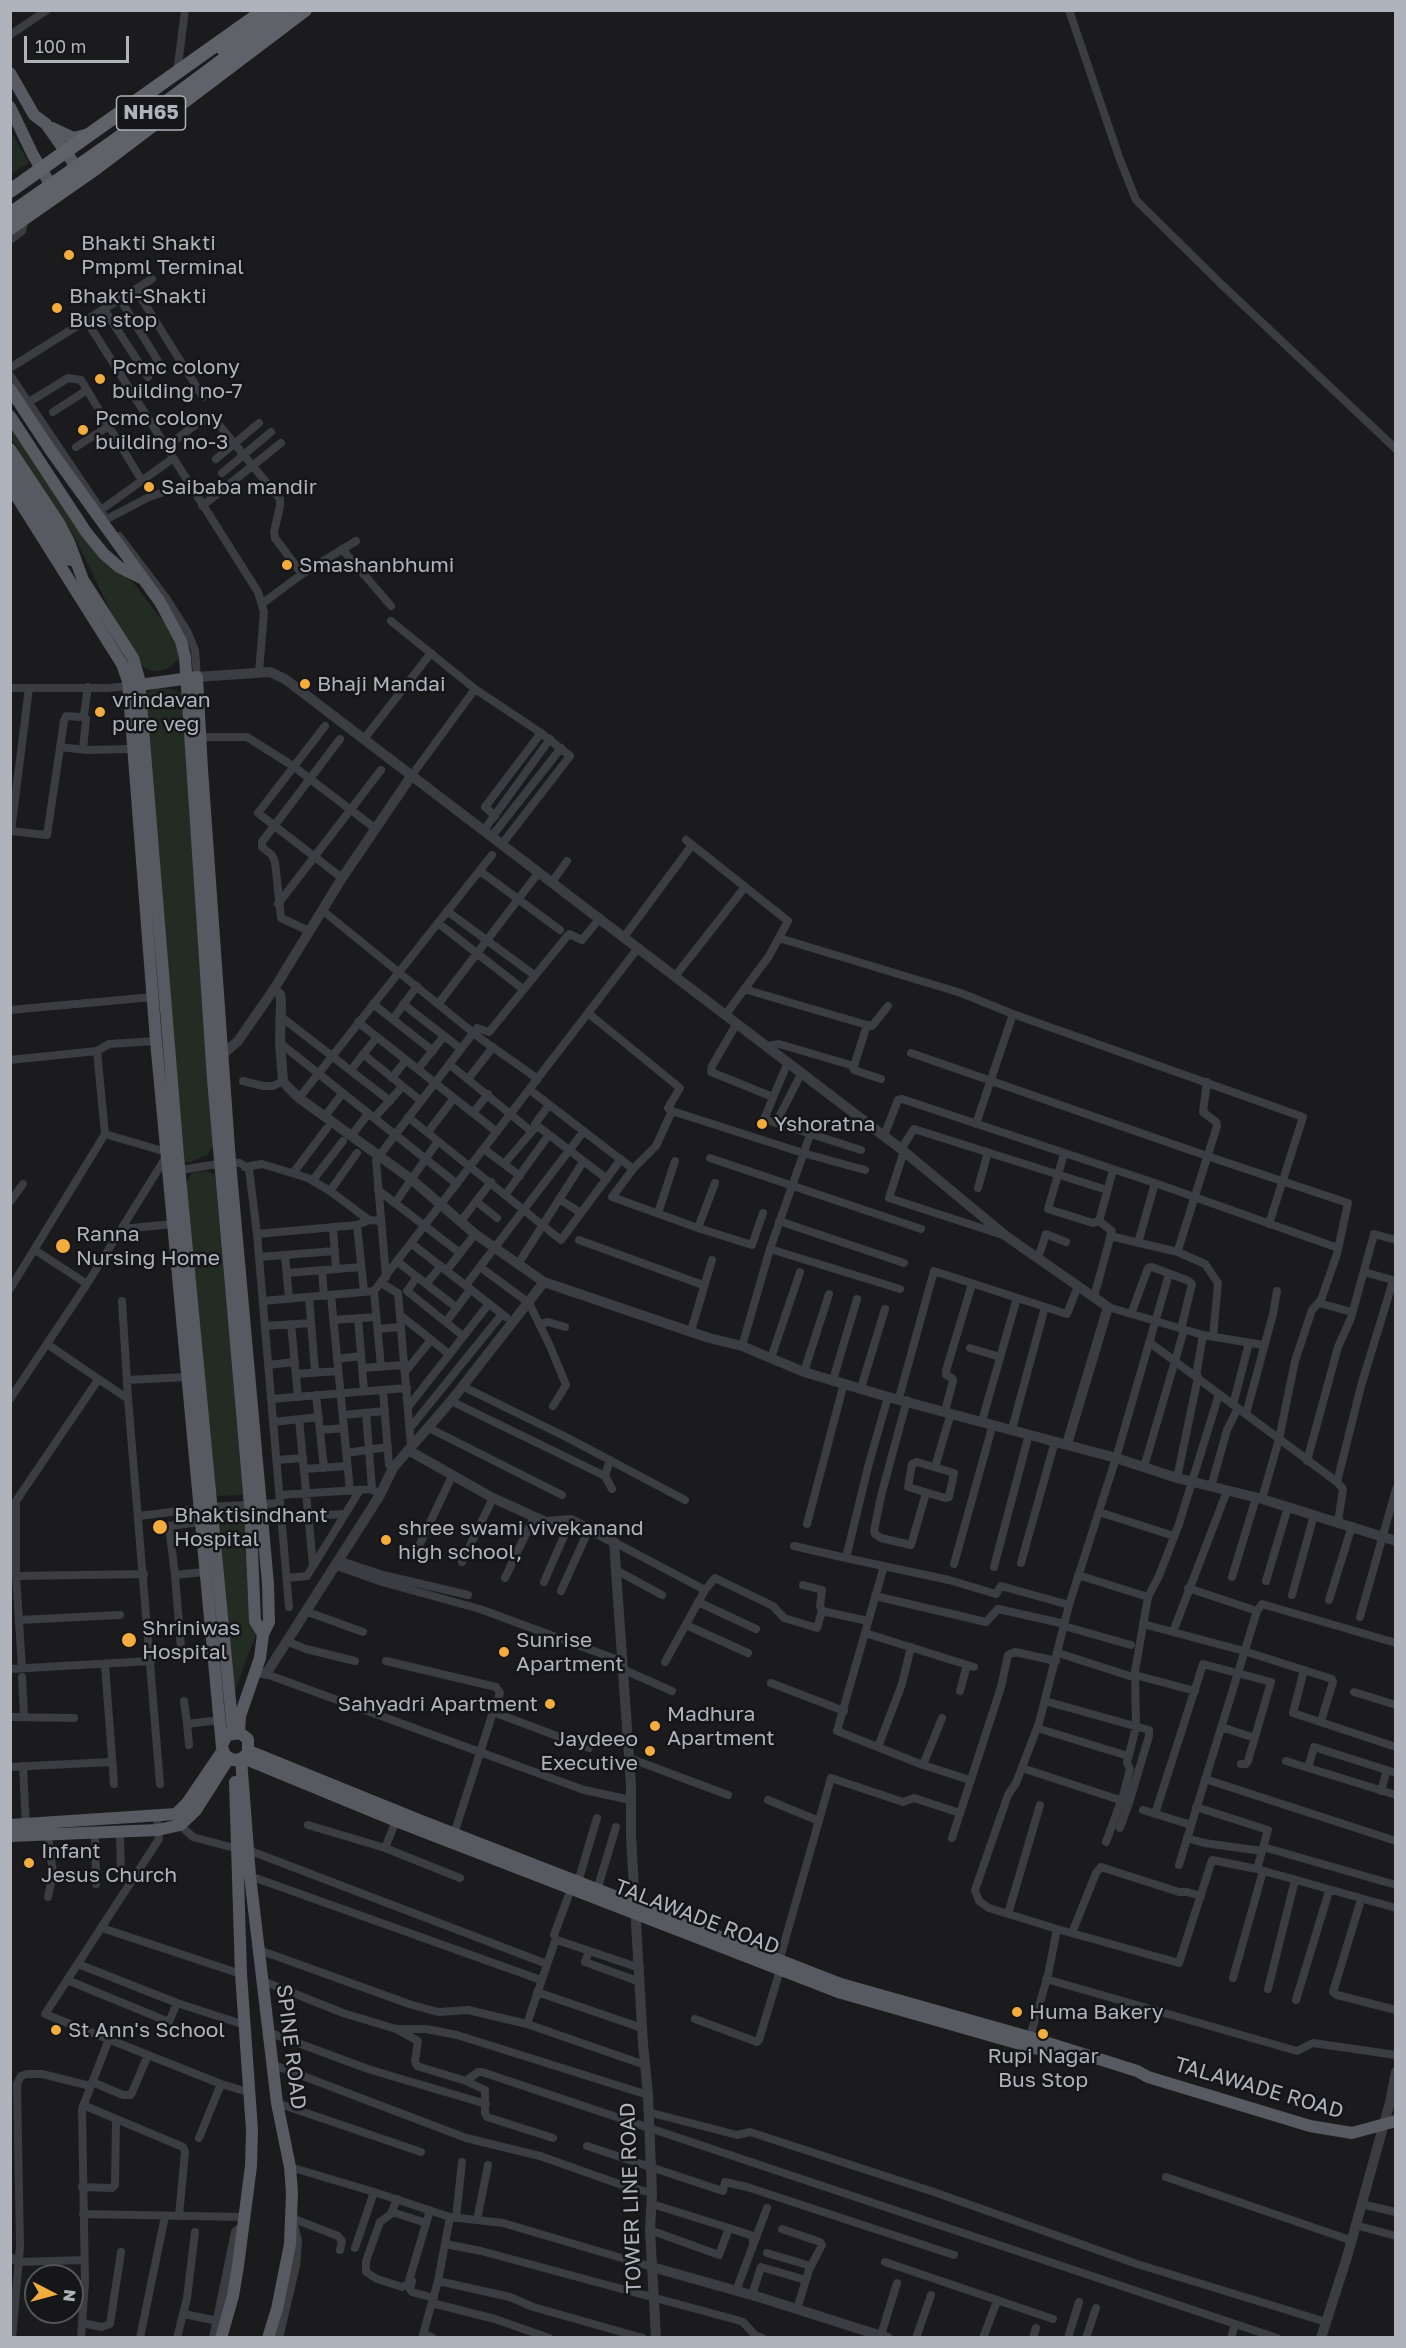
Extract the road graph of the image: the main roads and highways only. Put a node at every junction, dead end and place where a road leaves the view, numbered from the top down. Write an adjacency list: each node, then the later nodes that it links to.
1 (263, 10): 9 (highway, NH65)
2 (274, 10): 14 (highway, NH65, bridge)
3 (291, 10): 15 (highway, NH65, bridge)
4 (305, 10): 11 (highway)
5 (10, 74): 6 (main road)
6 (29, 107): 7 (main road); 8 (main road)
7 (12, 111): 12 (main road)
8 (46, 124): 9 (main road, NH65); 10 (main road)
9 (93, 133): 10 (highway)
10 (64, 149): 11 (main road); 12 (highway)
11 (83, 177): 13 (highway)
12 (25, 178): 13 (main road)
13 (57, 196): 16 (highway)
14 (10, 204)
15 (10, 214)
16 (11, 228)
17 (11, 389): 22 (main road)
18 (10, 416): 22 (main road)
19 (10, 449): 23 (main road)
20 (10, 468): 21 (main road)
21 (15, 484): 23 (main road); 25 (main road)
22 (143, 579): 24 (main road)
23 (83, 580): 25 (main road)
24 (191, 678): 25 (main road); 27 (main road); 27 (main road)
25 (134, 686): 26 (main road); 26 (main road)
26 (170, 1155): 28 (main road)
27 (225, 1162): 29 (main road)
28 (174, 1171): 30 (main road); 30 (main road)
29 (256, 1505): 31 (main road); 31 (main road)
30 (204, 1508): 32 (main road); 33 (main road, SPINE ROAD)
31 (263, 1634): 32 (main road)
32 (236, 1733): 33 (main road); 33 (main road)
33 (235, 1754): 34 (main road); 38 (main road, TALAWADE ROAD); 38 (main road, TALAWADE ROAD); 39 (main road, SPINE ROAD)
34 (178, 1819): 36 (main road); 36 (main road)
35 (10, 1825): 36 (main road)
36 (26, 1830): 37 (main road)
37 (10, 1836)
38 (452, 1838): 40 (main road, TALAWADE ROAD)
39 (243, 1849): 43 (main road, SPINE ROAD); 44 (main road, SPINE ROAD)
40 (575, 1886): 41 (main road, TALAWADE ROAD); 41 (main road, TALAWADE ROAD)
41 (635, 1909): 42 (main road, TALAWADE ROAD)
42 (1395, 2121)
43 (221, 2337)
44 (268, 2337)

